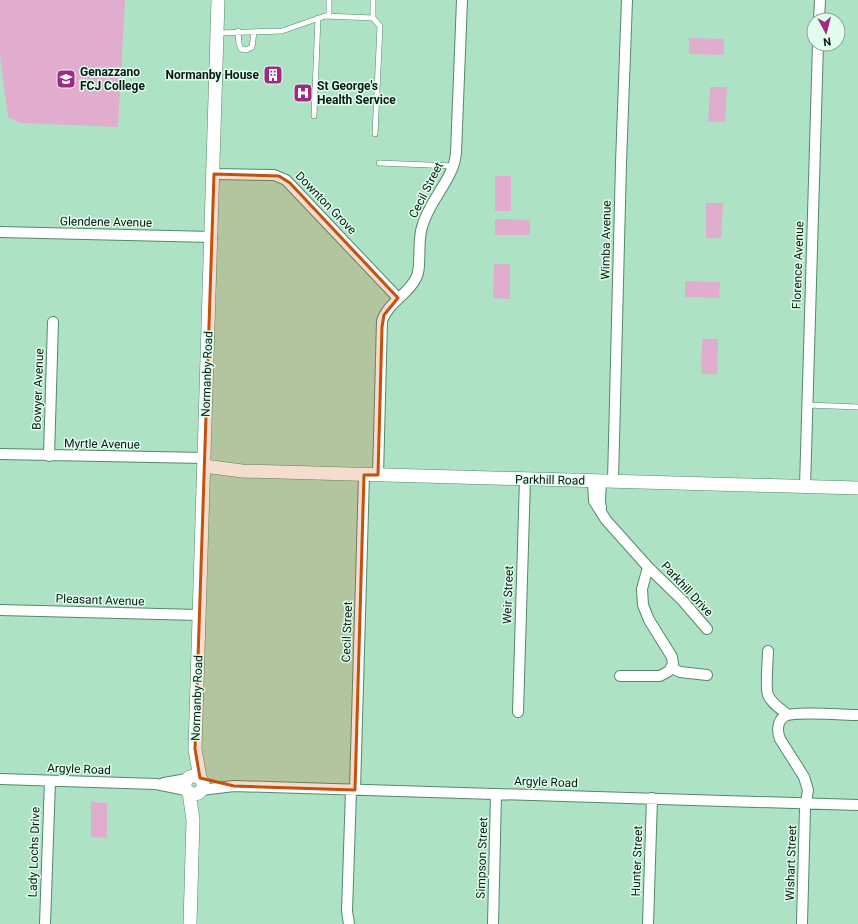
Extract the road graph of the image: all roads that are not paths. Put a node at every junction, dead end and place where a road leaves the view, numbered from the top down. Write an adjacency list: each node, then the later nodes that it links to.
1 (218, 0): 13 (street, Normanby Road)
2 (329, 0): 8 (lane)
3 (373, 0): 10 (lane)
4 (462, 0): 18 (street, Cecil Street)
5 (627, 0): 32 (street, Wimba Avenue)
6 (820, 0): 7 (street)
7 (819, 12)
8 (329, 16): 9 (lane); 10 (lane)
9 (318, 18): 12 (lane); 15 (lane)
10 (372, 18): 16 (lane)
11 (238, 31): 12 (lane); 12 (lane); 13 (lane)
12 (254, 32)
13 (217, 33): 19 (street, Normanby Road)
14 (818, 52): 24 (street, Florence Avenue)
15 (314, 116)
16 (375, 134)
17 (379, 163): 18 (lane)
18 (454, 166): 22 (street, Cecil Street)
19 (214, 174): 21 (street, Normanby Road); 22 (street, Downton Grove)
20 (0, 232): 21 (street, Glendene Avenue)
21 (212, 237): 28 (street, Normanby Road)
22 (398, 298): 30 (street, Cecil Street)
23 (53, 322): 27 (street, Bowyer Avenue)
24 (806, 405): 25 (lane); 33 (street, Florence Avenue)
25 (858, 407)
26 (0, 454): 27 (street, Myrtle Avenue)
27 (49, 456): 28 (street, Myrtle Avenue)
28 (204, 467): 29 (street, Parkhill Road); 37 (street, Normanby Road)
29 (364, 474): 30 (street, Parkhill Road); 49 (street, Cecil Street)
30 (378, 475): 31 (street, Parkhill Road)
31 (525, 479): 32 (street, Parkhill Road); 43 (street, Weir Street)
32 (602, 481): 33 (street, Parkhill Road); 35 (street, Parkhill Drive)
33 (805, 486): 34 (street, Parkhill Road)
34 (858, 488)
35 (648, 566): 38 (street, Parkhill Drive); 40 (street, Parkhill Drive)
36 (0, 610): 37 (street, Pleasant Avenue)
37 (199, 615): 48 (street, Normanby Road)
38 (707, 629)
39 (768, 651): 44 (street)
40 (672, 668): 41 (street); 42 (street)
41 (707, 675)
42 (620, 676)
43 (518, 712)
44 (788, 715): 45 (street); 52 (street, Wishart Street)
45 (858, 715)
46 (0, 779): 47 (street, Argyle Road)
47 (50, 781): 48 (street, Argyle Road); 54 (street, Lady Lochs Drive)
48 (194, 785): 49 (street, Argyle Road); 55 (street, Normanby Road)
49 (353, 790): 50 (street, Argyle Road); 56 (street, Cecil Street)
50 (496, 794): 51 (street, Argyle Road); 57 (street, Simpson Street)
51 (652, 798): 52 (street, Argyle Road); 58 (street, Hunter Street)
52 (807, 803): 53 (street, Argyle Road); 59 (street, Wishart Street)
53 (858, 804)
54 (45, 924)
55 (190, 924)
56 (349, 924)
57 (493, 924)
58 (648, 924)
59 (802, 924)

